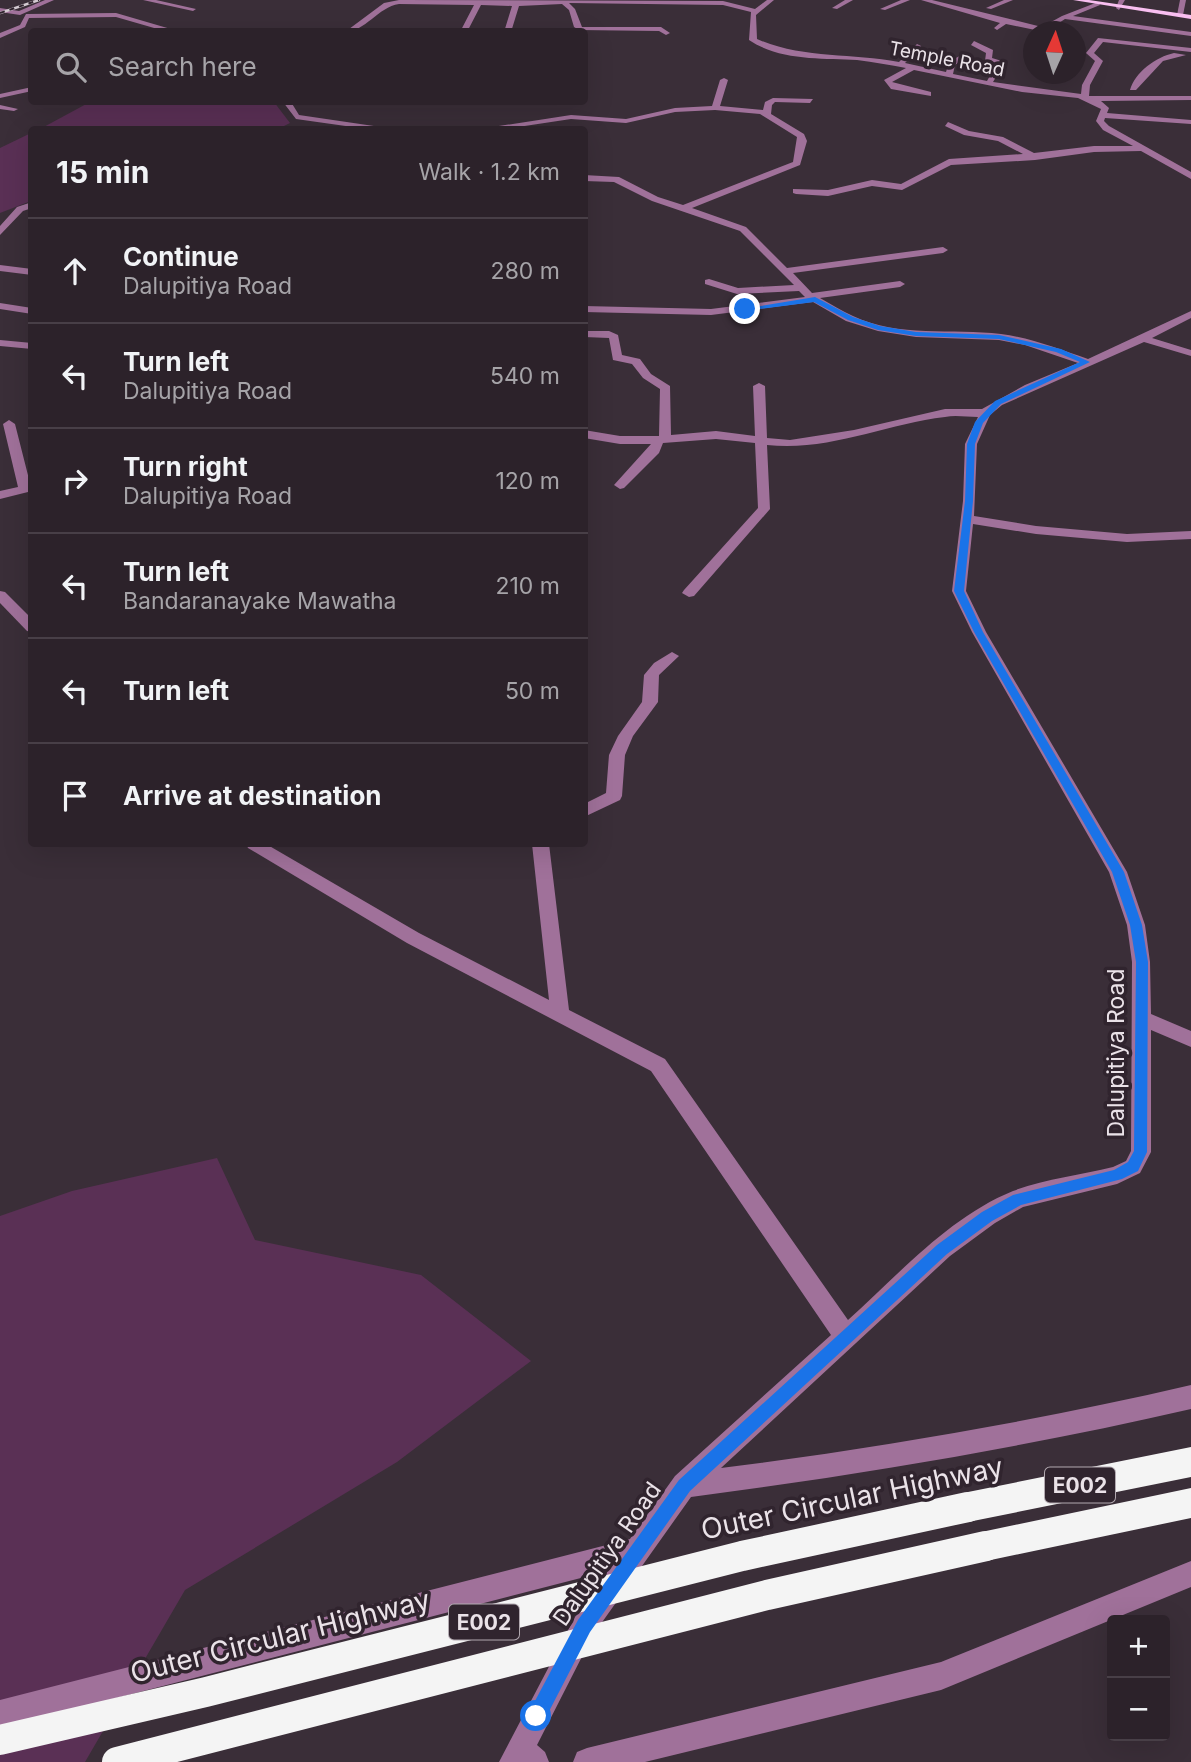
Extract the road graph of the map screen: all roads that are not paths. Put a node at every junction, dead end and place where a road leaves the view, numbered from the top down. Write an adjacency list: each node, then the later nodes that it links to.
1 (51, 0): 26 (street)
2 (146, 0): 18 (street)
3 (186, 0): 18 (street)
4 (772, 0): 25 (street)
5 (850, 0): 20 (street)
6 (907, 0): 23 (street)
7 (924, 0): 19 (street)
8 (956, 0): 19 (street)
9 (1010, 0): 21 (street)
10 (1076, 0): 16 (main road)
11 (1182, 0): 27 (street)
12 (590, 1): 14 (street); 25 (street)
13 (479, 3): 15 (street); 34 (street); 35 (street)
14 (565, 3): 15 (street); 37 (street)
15 (516, 4): 36 (street)
16 (1098, 4): 17 (main road); 29 (street)
17 (1121, 4): 27 (main road)
18 (170, 5): 22 (street)
19 (942, 6): 31 (street)
20 (835, 8)
21 (989, 8)
22 (193, 9)
23 (883, 9)
24 (0, 10): 26 (street)
25 (755, 11): 51 (street, Temple Road)
26 (23, 15): 33 (street); 42 (street)
27 (1180, 15): 28 (main road)
28 (1191, 17)
29 (1064, 18): 30 (street); 41 (street)
30 (1058, 21)
31 (1005, 22): 32 (street); 38 (street)
32 (1023, 26)
33 (163, 28)
34 (353, 28)
35 (465, 28)
36 (508, 28)
37 (579, 28)
38 (997, 28)
39 (588, 29): 40 (street)
40 (666, 33)
41 (1188, 33): 46 (street)
42 (0, 36)
43 (974, 43): 55 (street)
44 (1124, 43): 46 (street); 48 (street); 61 (street)
45 (917, 46): 51 (street)
46 (1180, 49): 47 (street)
47 (1191, 50)
48 (1116, 51)
49 (963, 55): 53 (street)
50 (1191, 57): 56 (street)
51 (900, 65): 52 (street, Temple Road)
52 (912, 68): 53 (street, Temple Road); 58 (street)
53 (949, 76): 55 (street, Temple Road)
54 (724, 80): 65 (street)
55 (989, 83): 61 (street, Temple Road)
56 (1133, 88)
57 (28, 90): 59 (street)
58 (928, 94)
59 (0, 96)
60 (1191, 98): 61 (street, Temple Road)
61 (1088, 99): 68 (street)
62 (810, 101): 67 (street)
63 (289, 105): 71 (street)
64 (0, 107): 66 (street)
65 (715, 108): 67 (street); 72 (street)
66 (14, 109)
67 (767, 115): 79 (street)
68 (1104, 115): 69 (street); 73 (street)
69 (1191, 122)
70 (948, 124): 74 (street)
71 (366, 126)
72 (506, 126)
73 (1143, 149): 74 (street); 75 (street)
74 (1035, 157): 77 (street)
75 (1191, 176)
76 (588, 178): 79 (street)
77 (796, 191)
78 (28, 206): 80 (street)
79 (683, 209): 83 (street)
80 (0, 232)
81 (943, 250): 83 (street)
82 (0, 268): 84 (street)
83 (786, 271): 87 (street)
84 (28, 272)
85 (709, 282): 87 (street)
86 (900, 284): 87 (street)
87 (809, 294): 89 (street); 97 (street)
88 (0, 306): 90 (street)
89 (588, 309)
90 (28, 310)
91 (1191, 314): 93 (street)
92 (588, 334): 102 (street)
93 (1141, 338): 96 (street); 97 (street)
94 (0, 343): 95 (street)
95 (28, 346)
96 (1191, 353)
97 (1087, 362): 99 (street)
98 (759, 386): 103 (street)
99 (985, 413): 103 (street); 107 (street, Dalupitiya Road)
100 (9, 424): 105 (street)
101 (588, 435): 102 (street)
102 (661, 440): 103 (street); 104 (street)
103 (763, 442): 109 (street)
104 (621, 485)
105 (28, 488): 106 (street)
106 (0, 495)
107 (967, 519): 108 (street); 117 (street, Dalupitiya Road)
108 (1191, 536)
109 (689, 593)
110 (0, 595): 111 (street)
111 (28, 624)
112 (672, 656): 113 (street)
113 (588, 809)
114 (259, 847): 116 (street)
115 (541, 847): 116 (street)
116 (560, 1014): 119 (street)
117 (1141, 1018): 118 (street); 119 (street, Dalupitiya Road)
118 (1191, 1039)
119 (845, 1336): 122 (street, Dalupitiya Road)
120 (1191, 1397): 122 (street)
121 (1191, 1462): 127 (highway, Outer Circular Highway / E002, bridge)
122 (684, 1485): 124 (street, Dalupitiya Road)
123 (1191, 1503): 129 (highway, E002, bridge)
124 (637, 1549): 126 (street); 128 (street, Dalupitiya Road)
125 (1191, 1574): 130 (street)
126 (0, 1714)
127 (0, 1740)
128 (523, 1757)
129 (117, 1762)
130 (587, 1762)

